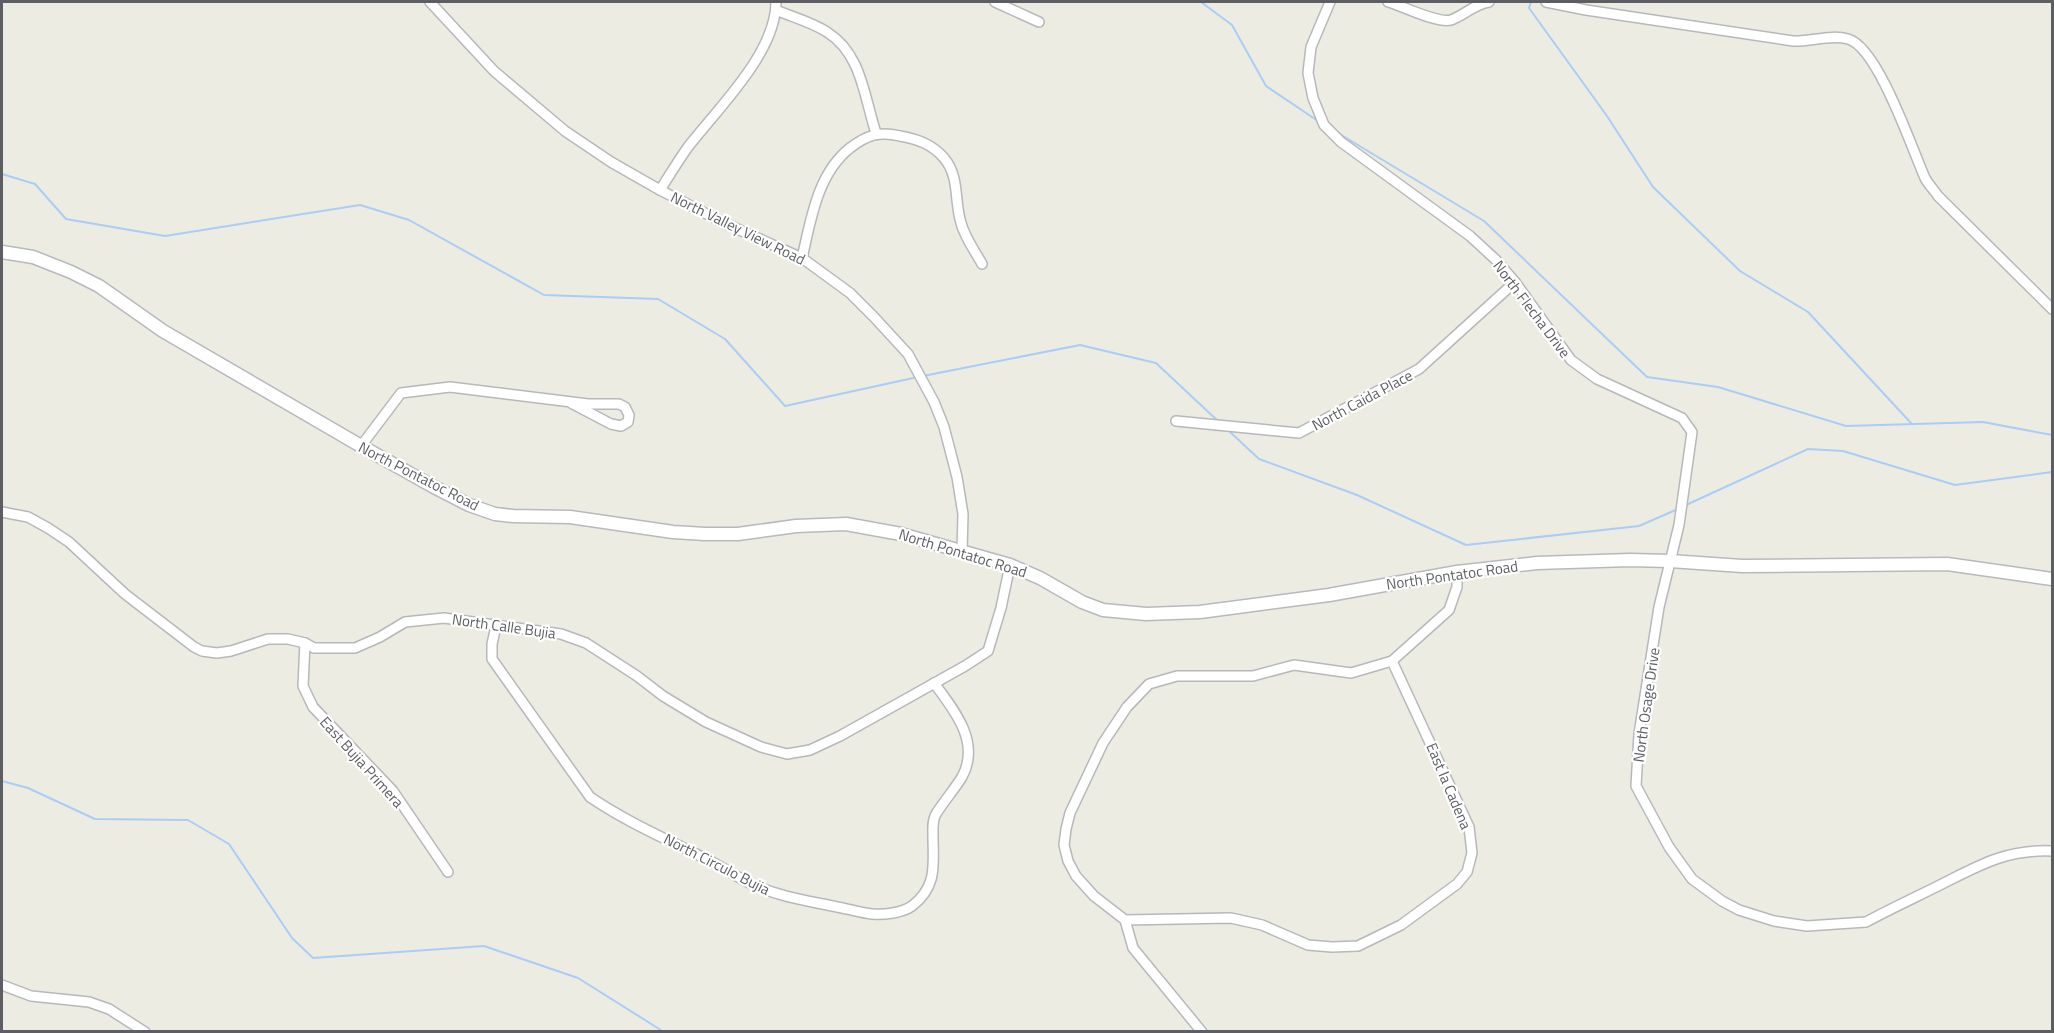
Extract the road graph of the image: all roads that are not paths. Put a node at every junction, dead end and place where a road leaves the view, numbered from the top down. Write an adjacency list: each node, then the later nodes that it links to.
1 (430, 2): 10 (street, North Valley View Road)
2 (995, 2): 8 (street)
3 (1330, 2): 14 (street, North Flecha Drive)
4 (1388, 2): 5 (street)
5 (1489, 2)
6 (1546, 2): 15 (street)
7 (776, 6): 9 (street); 10 (street)
8 (1039, 22)
9 (876, 133): 12 (street); 13 (street)
10 (660, 190): 12 (street, North Valley View Road)
11 (2, 252): 18 (street, North Pontatoc Road)
12 (802, 258): 20 (street, North Valley View Road)
13 (982, 264)
14 (1515, 282): 17 (street, North Caida Place); 21 (street, North Flecha Drive)
15 (2052, 309)
16 (571, 402): 16 (street); 18 (street)
17 (1176, 421)
18 (361, 446): 20 (street, North Pontatoc Road)
19 (2, 512): 26 (street, North Calle Bujia)
20 (962, 551): 22 (street, North Pontatoc Road)
21 (1670, 561): 23 (street, North Pontatoc Road); 24 (street, North Pontatoc Road); 29 (street, North Osage Drive)
22 (1010, 565): 23 (street, North Pontatoc Road); 28 (street, North Calle Bujia)
23 (1457, 572): 27 (street)
24 (2052, 579)
25 (496, 626): 26 (street, North Calle Bujia); 28 (street, North Calle Bujia); 28 (street, North Circulo Bujia)
26 (305, 643): 30 (street, East Bujia Primera)
27 (1392, 661): 31 (street); 31 (street, East la Cadena)
28 (934, 683)
29 (2052, 851)
30 (448, 872)
31 (1125, 920): 34 (street)
32 (2, 985): 33 (street)
33 (145, 1032)
34 (1202, 1032)

